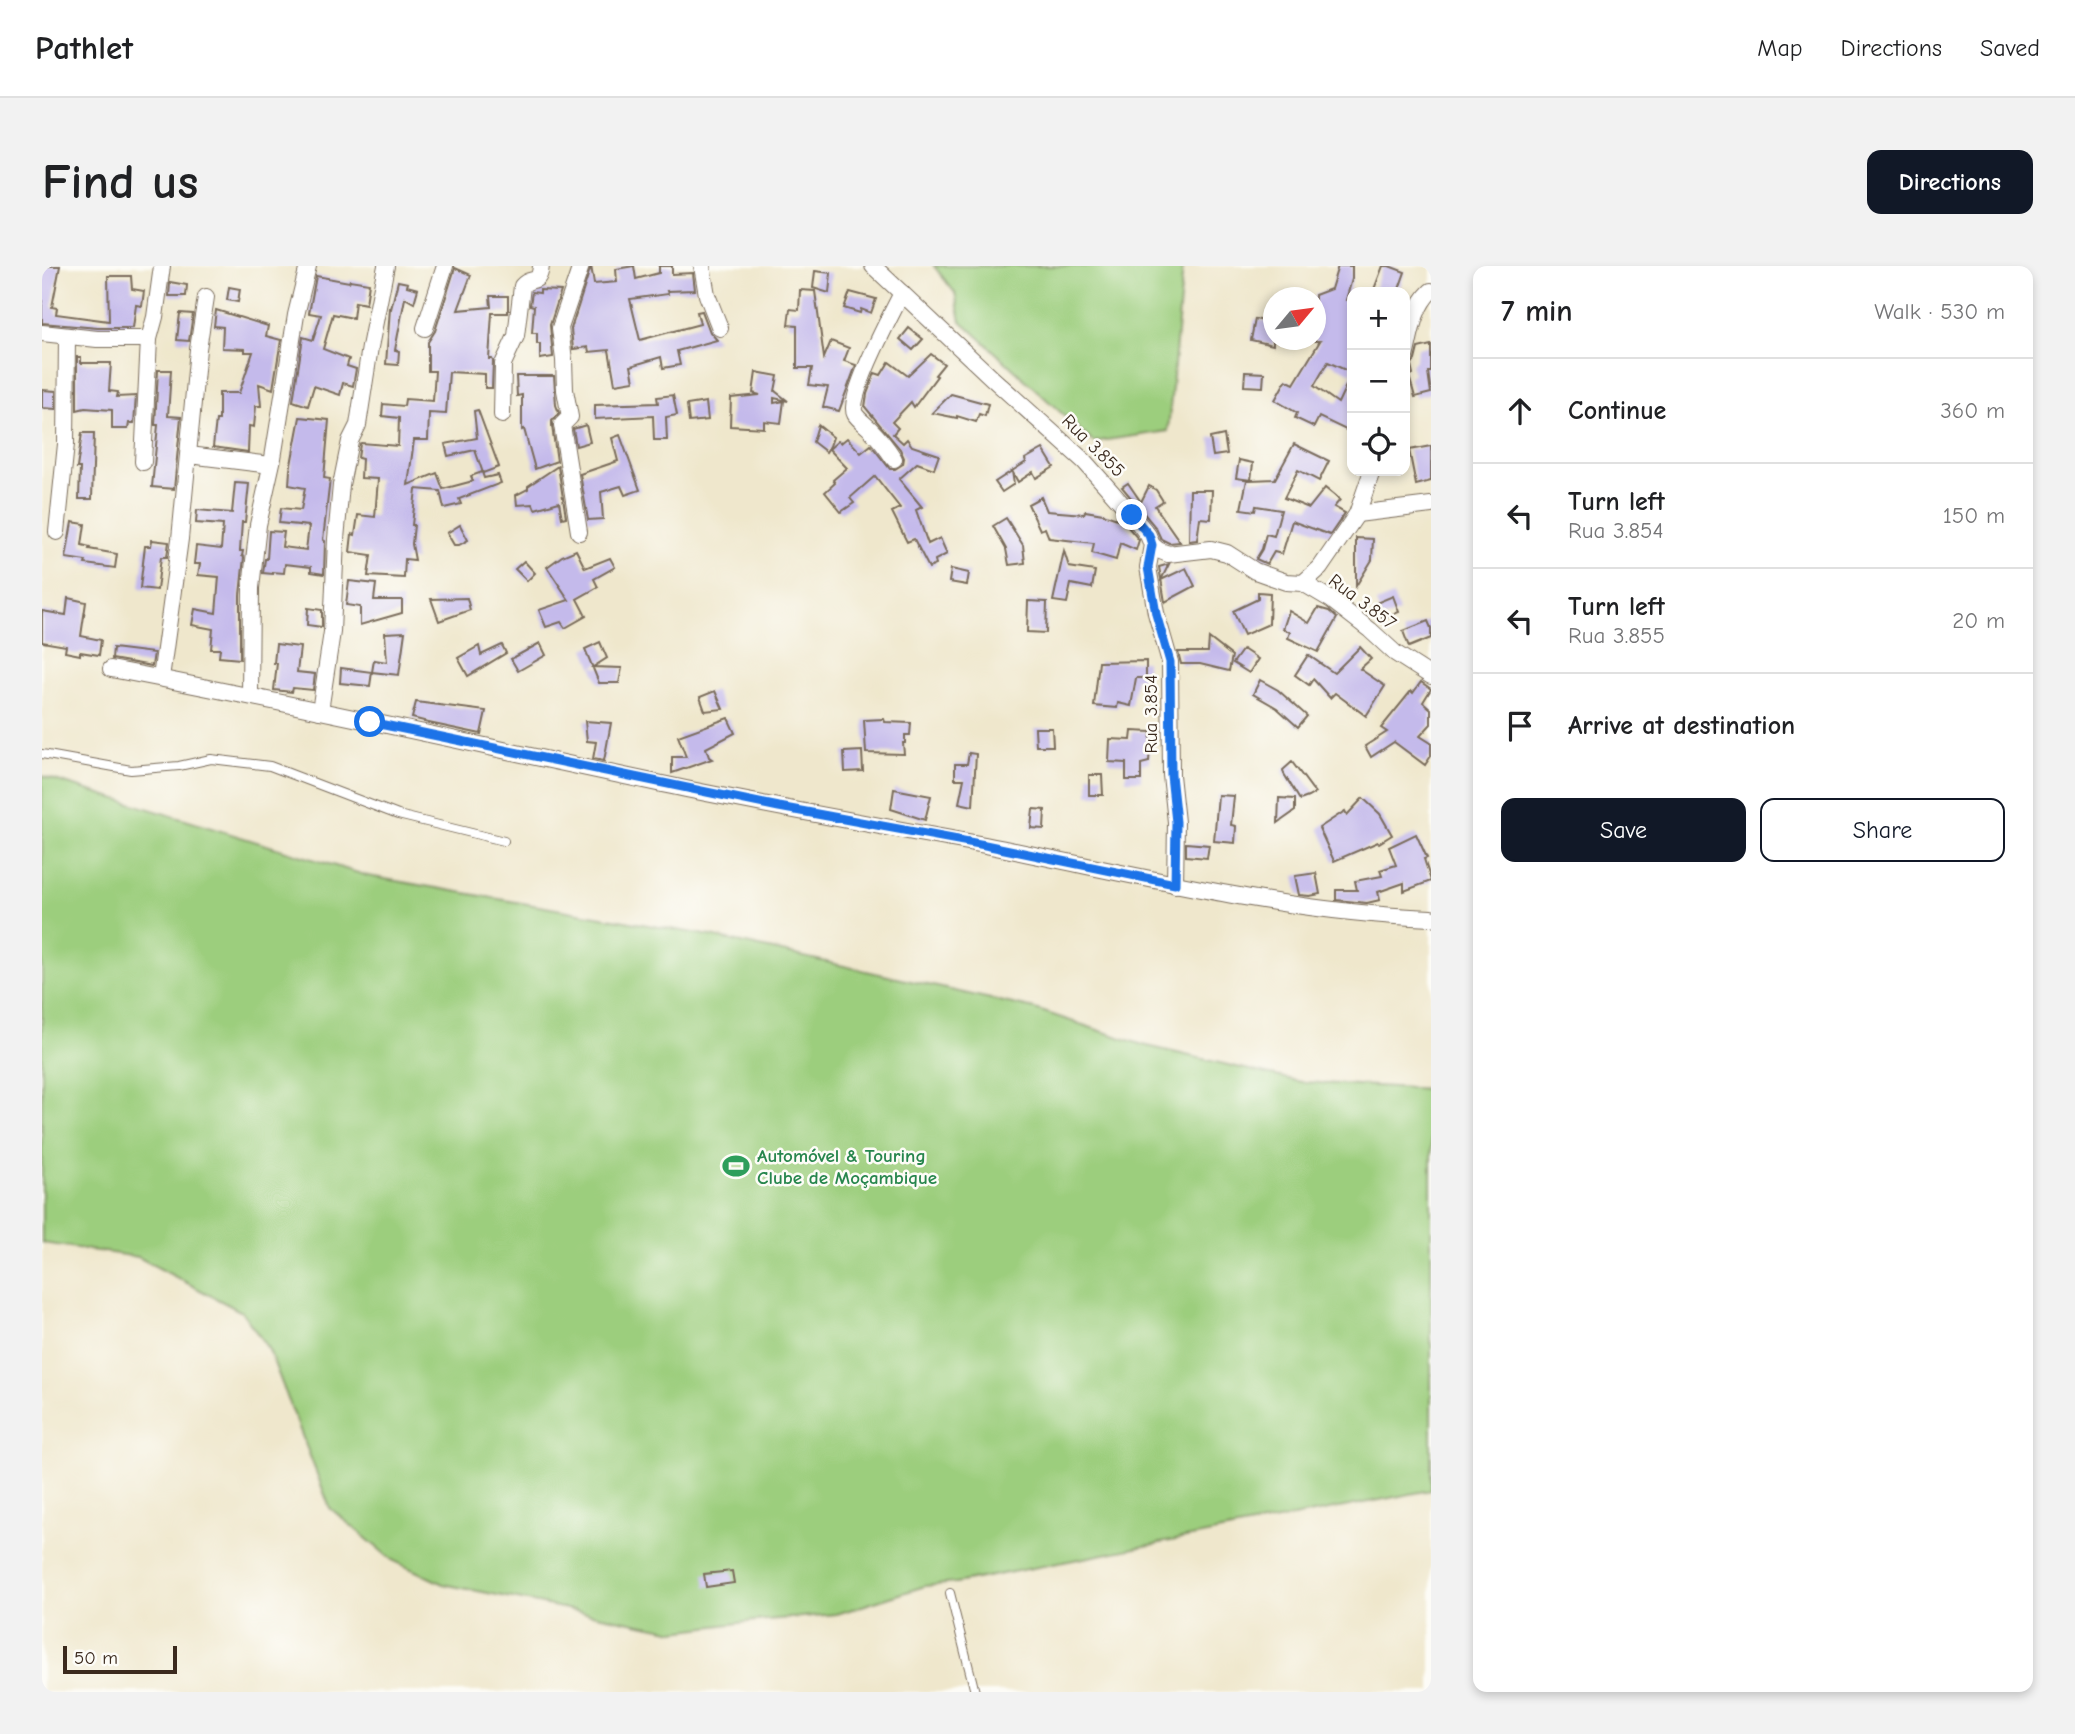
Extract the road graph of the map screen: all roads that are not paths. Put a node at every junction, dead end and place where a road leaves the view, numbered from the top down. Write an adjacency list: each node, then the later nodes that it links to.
1 (162, 266): 16 (street)
2 (308, 266): 22 (street)
3 (386, 266): 34 (street)
4 (445, 266): 12 (street)
5 (541, 266): 18 (street)
6 (581, 266): 27 (street)
7 (702, 266): 13 (street)
8 (873, 266): 10 (street, Rua 3.855)
9 (1431, 291): 17 (street)
10 (902, 293): 20 (street); 28 (street, Rua 3.855)
11 (206, 297): 19 (street)
12 (425, 328)
13 (720, 328)
14 (42, 333): 15 (street)
15 (66, 336): 16 (street); 26 (street)
16 (149, 339): 21 (street)
17 (1407, 350)
18 (502, 415)
19 (189, 455): 22 (street); 32 (street)
20 (894, 459)
21 (143, 462)
22 (271, 465): 33 (street)
23 (1370, 476): 25 (street)
24 (1431, 505): 25 (street)
25 (1357, 514): 29 (street)
26 (57, 532)
27 (579, 532)
28 (1152, 545): 29 (street); 37 (street, Rua 3.854)
29 (1303, 583): 31 (street, Rua 3.857)
30 (111, 669): 32 (street)
31 (1431, 676)
32 (161, 678): 33 (street)
33 (250, 696): 34 (street)
34 (320, 711): 37 (street)
35 (42, 754): 36 (lane)
36 (504, 841)
37 (1175, 884): 38 (street)
38 (1431, 918)
39 (950, 1593): 40 (lane)
40 (975, 1692)

